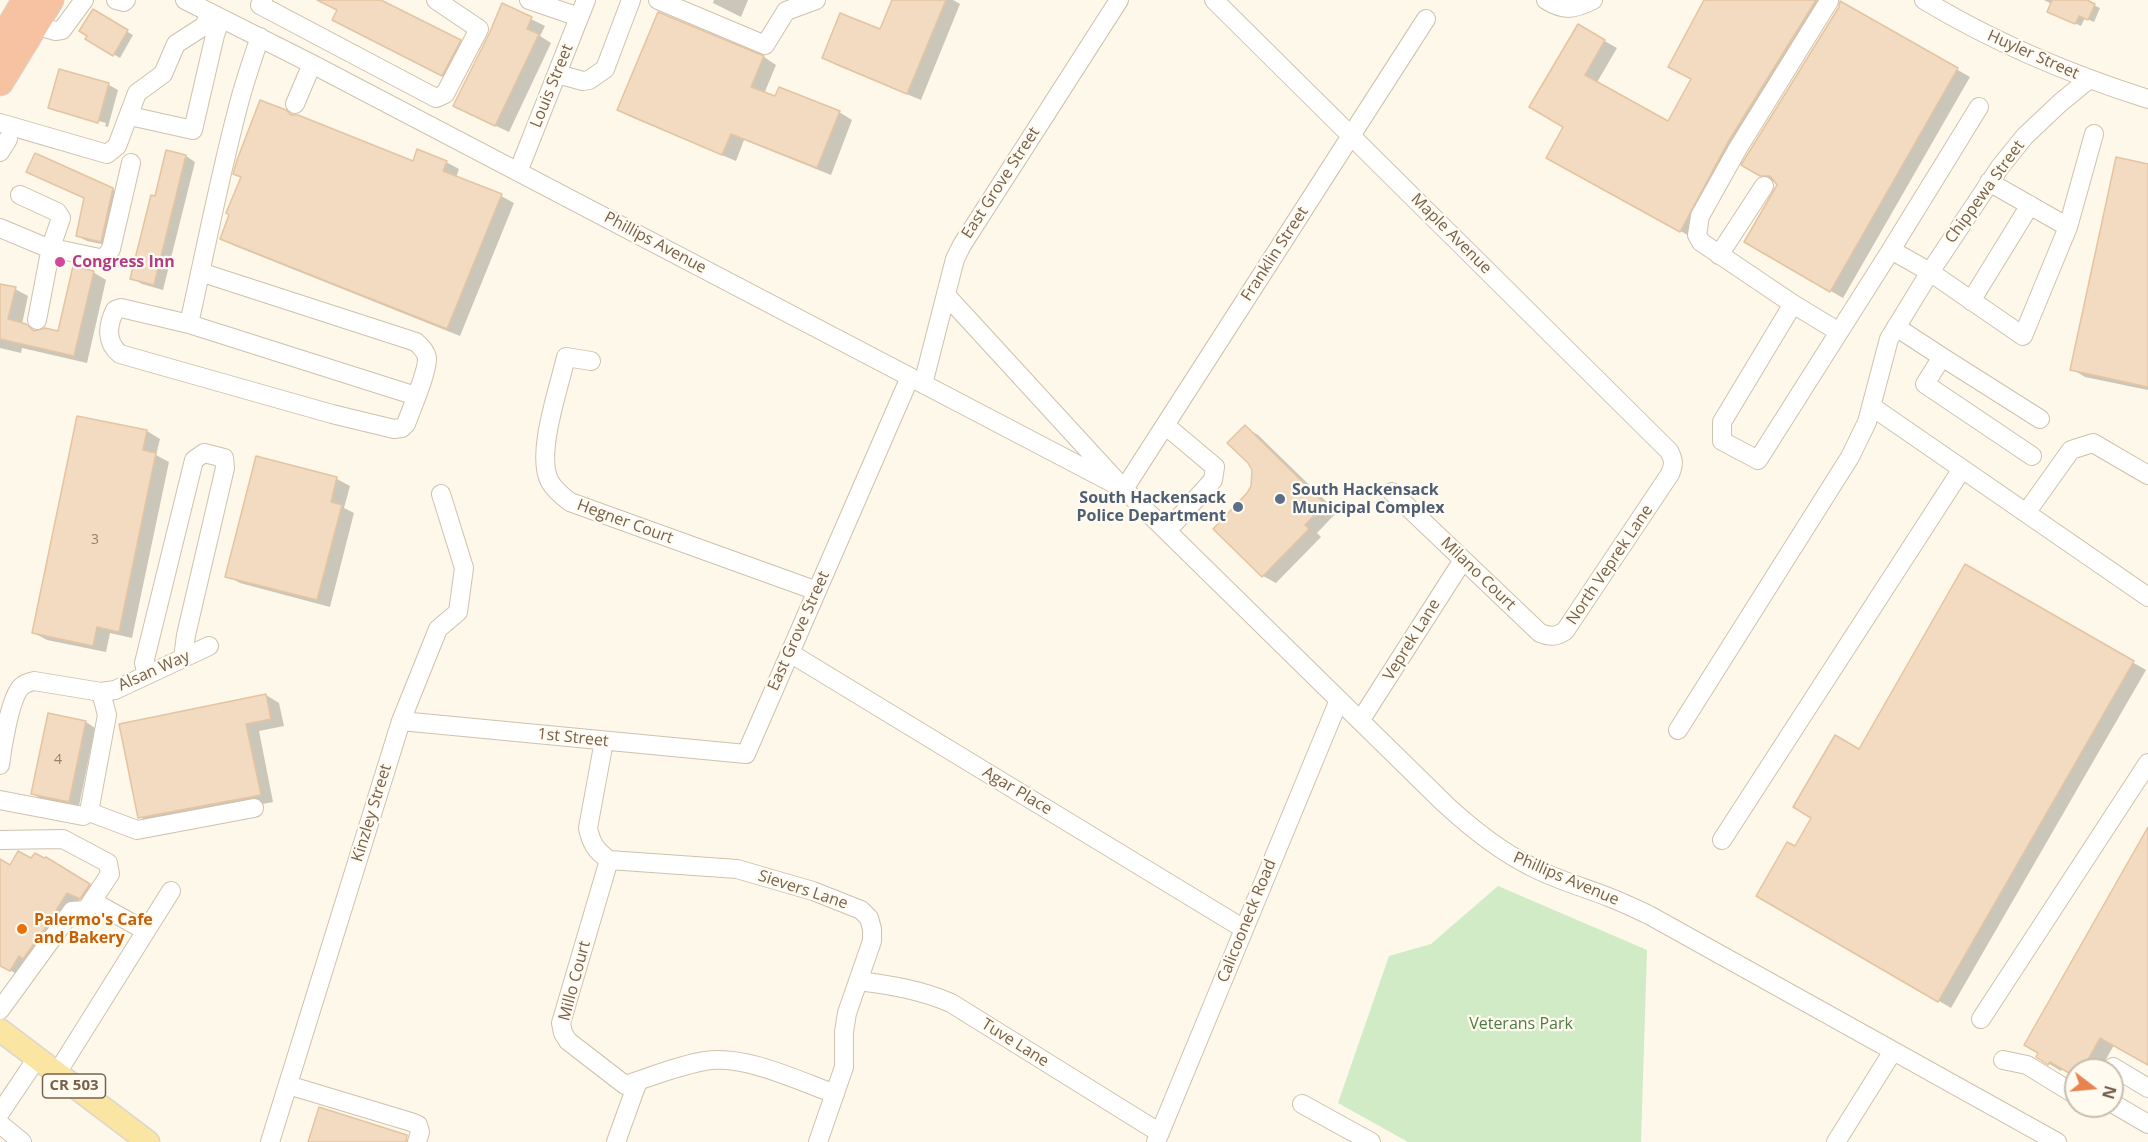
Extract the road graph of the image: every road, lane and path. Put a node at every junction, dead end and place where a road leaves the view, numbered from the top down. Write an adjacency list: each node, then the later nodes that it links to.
1 (26, 0): 25 (highway)
2 (50, 0): 23 (highway)
3 (84, 0): 23 (street)
4 (116, 0): 5 (street)
5 (126, 0)
6 (185, 0): 21 (street, Phillips Avenue)
7 (436, 0): 19 (street)
8 (529, 0): 20 (street)
9 (586, 0): 20 (street, Louis Street)
10 (631, 0): 27 (street)
11 (658, 0): 12 (street)
12 (816, 0)
13 (1119, 0): 50 (street, East Grove Street)
14 (1214, 0): 35 (street, Maple Avenue)
15 (1546, 0): 16 (street)
16 (1593, 0)
17 (1924, 0): 28 (street, Huyler Street)
18 (1829, 1): 47 (street)
19 (262, 2)
20 (579, 17): 27 (street, Louis Street)
21 (212, 19): 24 (street, Phillips Avenue); 33 (street); 33 (street)
22 (1426, 19): 35 (street, Franklin Street)
23 (35, 25): 29 (highway)
24 (260, 37): 26 (street, Phillips Avenue); 48 (street)
25 (0, 43)
26 (312, 64): 31 (street); 38 (street, Phillips Avenue)
27 (557, 74): 38 (street, Louis Street)
28 (2088, 80): 30 (street, Huyler Street); 39 (street, Chippewa Street)
29 (0, 82)
30 (2148, 99)
31 (296, 104)
32 (1979, 107): 46 (street)
33 (130, 116): 36 (street)
34 (2094, 134): 43 (street)
35 (1351, 136): 63 (street, Franklin Street); 66 (street, Maple Avenue)
36 (3, 138)
37 (131, 163): 45 (street)
38 (518, 172): 59 (street, Phillips Avenue)
39 (1989, 182): 42 (street); 49 (street, Chippewa Street)
40 (1764, 186): 47 (street)
41 (20, 195): 45 (street)
42 (2030, 205): 43 (street); 51 (street)
43 (2068, 226): 51 (street)
44 (0, 228): 45 (street)
45 (51, 247): 53 (street)
46 (1891, 250): 49 (street); 56 (street)
47 (1719, 255): 52 (street)
48 (200, 272): 54 (street); 60 (street)
49 (1930, 272): 51 (street); 55 (street, Chippewa Street)
50 (946, 295): 59 (street, East Grove Street); 68 (street, Phillips Avenue)
51 (1971, 301)
52 (1793, 304): 56 (street); 56 (street)
53 (37, 320)
54 (189, 324): 60 (street); 60 (street)
55 (1896, 327): 57 (street); 61 (street, Chippewa Street)
56 (1839, 332)
57 (1942, 357): 62 (street); 64 (street)
58 (591, 361): 76 (street, Hegner Court)
59 (916, 380): 68 (street, Phillips Avenue); 76 (street, East Grove Street)
60 (416, 396)
61 (1871, 406): 65 (street); 87 (street, Chippewa Street)
62 (2040, 419)
63 (1165, 425): 68 (street, Franklin Street); 74 (street)
64 (2032, 456)
65 (1962, 469): 71 (street); 96 (street)
66 (1670, 474): 78 (street, North Veprek Lane)
67 (2148, 475): 71 (street)
68 (1124, 489): 74 (street, Phillips Avenue)
69 (1392, 492): 75 (street, Milano Court)
70 (441, 494): 85 (street, Kinzley Street)
71 (2026, 513): 77 (street)
72 (178, 524): 73 (street); 73 (street); 82 (street)
73 (211, 531): 81 (street)
74 (1167, 531): 84 (street, Phillips Avenue)
75 (1463, 560): 78 (street, Milano Court); 86 (street, Veprek Lane)
76 (817, 591): 80 (street, East Grove Street)
77 (2148, 597)
78 (1538, 631)
79 (209, 646): 81 (street, Alsan Way)
80 (790, 653): 90 (street, East Grove Street); 100 (street, Agar Place)
81 (183, 658): 82 (street, Alsan Way)
82 (147, 675): 83 (street, Alsan Way)
83 (101, 692): 89 (street, Alsan Way); 94 (street)
84 (1339, 700): 86 (street, Phillips Avenue); 100 (street, Calicooneck Road)
85 (401, 721): 88 (street, 1st Street); 112 (street, Kinzley Street)
86 (1360, 721): 106 (street, Phillips Avenue)
87 (1678, 730)
88 (604, 741): 90 (street, 1st Street); 97 (street)
89 (1, 754)
90 (746, 754)
91 (2148, 764): 104 (street)
92 (0, 800): 94 (street)
93 (254, 808): 94 (street)
94 (89, 812)
95 (0, 840): 99 (street)
96 (1722, 840)
97 (609, 860): 102 (street, Sievers Lane); 111 (street, Millo Court)
98 (171, 891): 101 (street)
99 (92, 901): 101 (street); 103 (street)
100 (1244, 929): 121 (street, Calicooneck Road)
101 (146, 931): 109 (street)
102 (858, 981): 115 (street, Sievers Lane); 121 (street, Tuve Lane)
103 (0, 1011)
104 (1981, 1019)
105 (0, 1030): 107 (main road, CR 503)
106 (1893, 1051): 129 (street); 130 (street, Phillips Avenue)
107 (37, 1058): 109 (main road, CR 503); 118 (street)
108 (2003, 1060): 113 (street)
109 (57, 1073): 123 (main road, CR 503)
110 (2124, 1074): 114 (street)
111 (638, 1081): 115 (street, Millo Court); 126 (street)
112 (288, 1085): 124 (street, Kinzley Street); 125 (street)
113 (2064, 1088)
114 (2148, 1088)
115 (835, 1094): 127 (street, Sievers Lane)
116 (1302, 1104): 128 (street)
117 (2124, 1110): 120 (street)
118 (0, 1113)
119 (0, 1124): 122 (street)
120 (2148, 1124)
121 (1158, 1138)
122 (22, 1142)
123 (148, 1142)
124 (270, 1142)
125 (417, 1142)
126 (616, 1142)
127 (818, 1142)
128 (1371, 1142)
129 (1836, 1142)
130 (2057, 1142)

